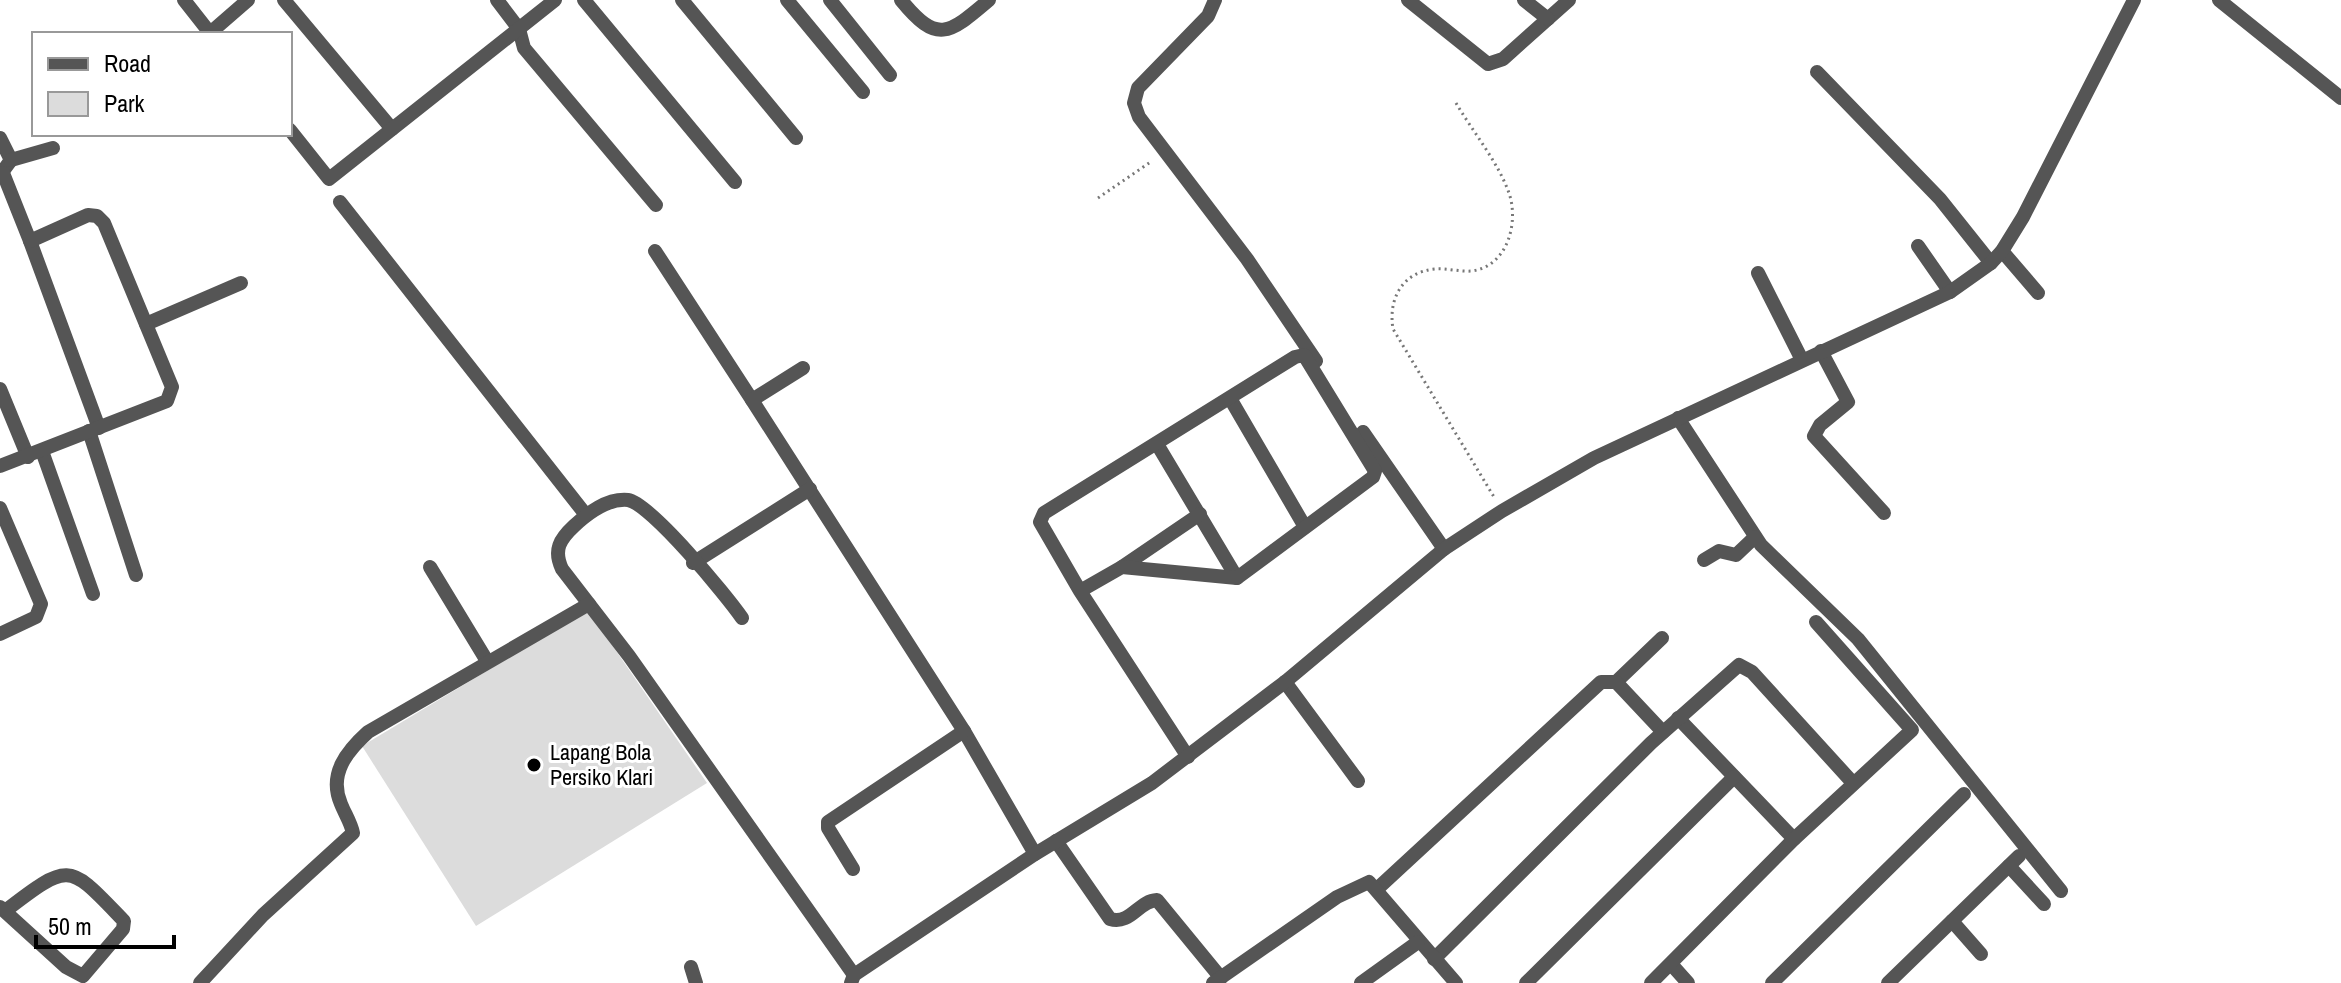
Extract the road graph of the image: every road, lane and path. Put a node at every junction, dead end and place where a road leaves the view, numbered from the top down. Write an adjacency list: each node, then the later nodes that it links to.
1 (184, 0): 20 (street)
2 (248, 0): 21 (street)
3 (284, 0): 27 (street)
4 (497, 0): 19 (street)
5 (555, 0): 19 (street)
6 (584, 0): 34 (street)
7 (682, 0): 30 (street)
8 (787, 0): 25 (street)
9 (830, 0): 23 (street)
10 (901, 0): 11 (street)
11 (989, 0)
12 (1215, 0): 32 (street)
13 (1408, 0): 18 (street)
14 (1524, 0): 18 (street)
15 (1569, 0): 18 (street)
16 (2134, 0): 41 (street)
17 (2219, 0): 24 (street)
18 (1548, 19)
19 (519, 29): 27 (street); 37 (street)
20 (210, 32)
21 (212, 32)
22 (1817, 72): 42 (street)
23 (890, 75)
24 (2338, 91)
25 (863, 92)
26 (1456, 103): 63 (path)
27 (392, 129): 28 (street)
28 (292, 133)
29 (0, 138): 33 (street)
30 (796, 138)
31 (53, 148): 33 (street)
32 (1165, 152): 35 (path); 49 (street)
33 (5, 169): 38 (street)
34 (735, 182)
35 (1098, 198)
36 (340, 202): 66 (street)
37 (656, 205)
38 (30, 241): 47 (street); 56 (street)
39 (1918, 246): 45 (street)
40 (655, 251): 53 (street)
41 (2002, 251): 42 (street); 46 (street)
42 (1991, 263): 45 (street)
43 (1758, 273): 50 (street)
44 (241, 283): 47 (street)
45 (1950, 292): 48 (street)
46 (2038, 293)
47 (146, 324): 56 (street)
48 (1821, 351): 50 (street); 64 (street)
49 (1307, 354): 54 (street); 67 (street); 69 (street)
50 (1801, 358): 55 (street)
51 (803, 368): 53 (street)
52 (0, 389): 59 (street)
53 (752, 400): 61 (street)
54 (1231, 400): 57 (street); 67 (street)
55 (1678, 418): 63 (street); 68 (street)
56 (94, 430): 58 (street); 74 (street)
57 (1157, 444): 65 (street); 76 (street)
58 (42, 451): 59 (street); 77 (street)
59 (28, 457): 60 (street)
60 (0, 466)
61 (810, 489): 71 (street); 87 (street)
62 (0, 508): 81 (street)
63 (1502, 511): 69 (street)
64 (1884, 513)
65 (1200, 514): 73 (street); 75 (street)
66 (586, 515): 71 (street); 78 (street)
67 (1305, 527): 75 (street)
68 (1755, 537): 70 (street); 99 (street)
69 (1444, 549): 84 (street)
70 (1704, 560)
71 (693, 563): 79 (street)
72 (430, 567): 83 (street)
73 (1122, 567): 75 (street); 76 (street)
74 (136, 575)
75 (1237, 578)
76 (1080, 591): 89 (street)
77 (93, 594)
78 (589, 604): 83 (street); 108 (street)
79 (742, 618)
80 (1816, 622): 92 (street)
81 (0, 634)
82 (1662, 638): 85 (street)
83 (487, 661): 111 (street)
84 (1285, 682): 89 (street); 91 (street)
85 (1616, 682): 88 (street); 98 (street)
86 (1678, 718): 88 (street); 90 (street); 92 (street)
87 (964, 731): 96 (street); 97 (street)
88 (1663, 732): 105 (street)
89 (1188, 757): 95 (street)
90 (1734, 777): 94 (street); 115 (street)
91 (1358, 781)
92 (1853, 783): 94 (street)
93 (1964, 794): 118 (street)
94 (1794, 839): 106 (street)
95 (1056, 841): 96 (street); 109 (street)
96 (1035, 854): 108 (street)
97 (853, 869)
98 (1377, 889): 103 (street); 109 (street)
99 (2061, 891)
100 (2044, 904): 102 (street)
101 (3, 909): 101 (street)
102 (1952, 921): 104 (street); 110 (street)
103 (1418, 942): 105 (street); 113 (street)
104 (1981, 954)
105 (1434, 959): 114 (street)
106 (1671, 964): 116 (street); 117 (street)
107 (691, 967): 112 (street)
108 (853, 979)
109 (1217, 980)
110 (1892, 982)
111 (200, 983)
112 (696, 983)
113 (1361, 983)
114 (1456, 983)
115 (1526, 983)
116 (1651, 983)
117 (1688, 983)
118 (1772, 983)

